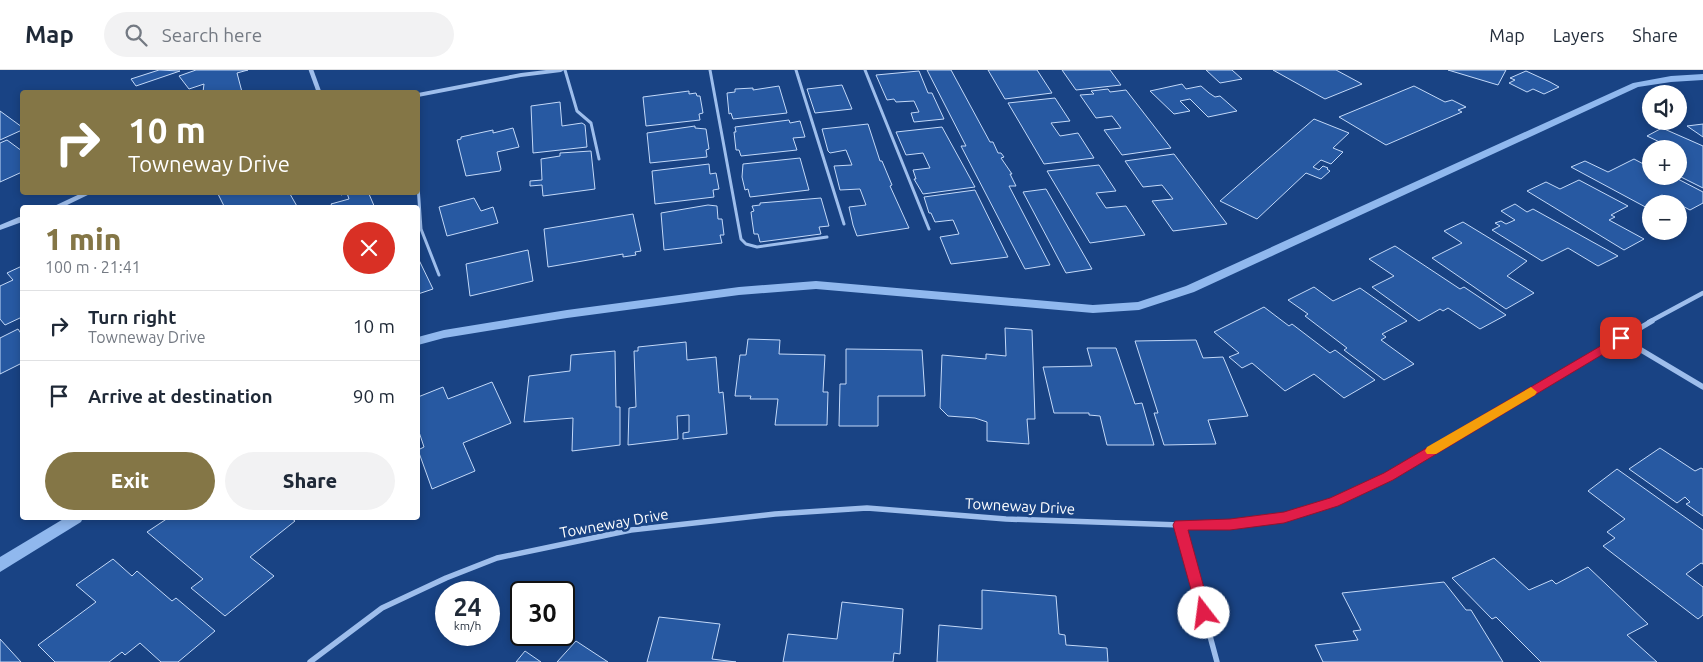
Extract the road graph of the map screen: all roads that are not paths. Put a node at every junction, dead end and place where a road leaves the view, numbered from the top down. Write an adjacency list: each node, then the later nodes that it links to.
1 (312, 70): 7 (street)
2 (561, 70): 8 (street)
3 (565, 70): 9 (lane)
4 (710, 70): 17 (lane)
5 (796, 70): 14 (lane)
6 (865, 70): 16 (lane)
7 (318, 90)
8 (420, 95)
9 (598, 159)
10 (84, 195): 11 (street)
11 (60, 205)
12 (420, 215): 18 (lane)
13 (20, 221): 15 (street)
14 (844, 224)
15 (0, 228)
16 (929, 229)
17 (826, 237)
18 (439, 275)
19 (1703, 293): 20 (street, Towneway Drive)
20 (1621, 338): 21 (street); 22 (street, Towneway Drive)
21 (1703, 387)
22 (1180, 525): 23 (street, Towneway Drive); 24 (street)
23 (310, 662)
24 (1217, 662)

